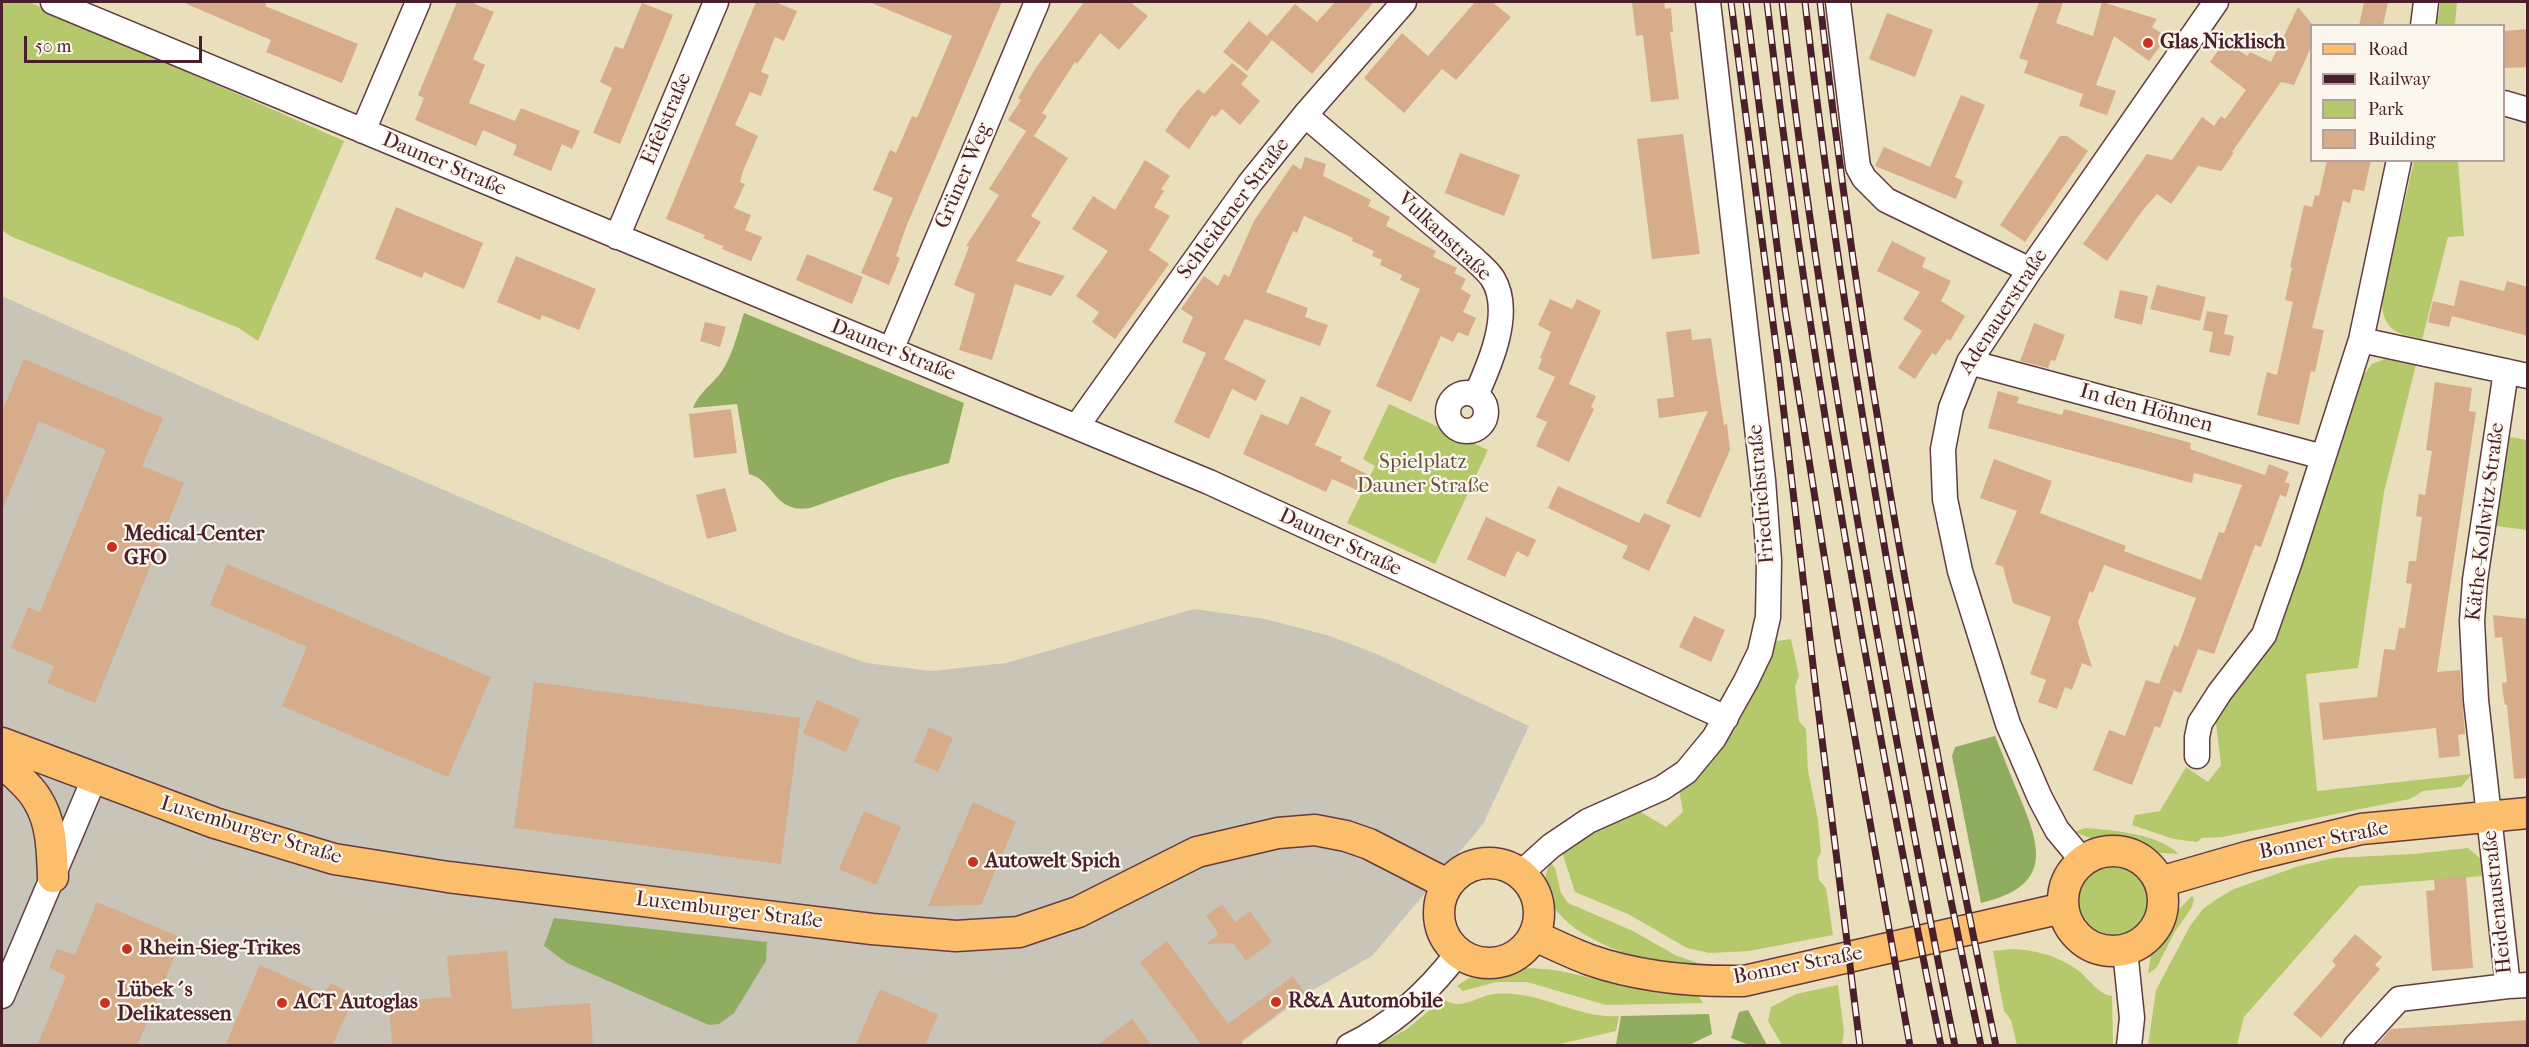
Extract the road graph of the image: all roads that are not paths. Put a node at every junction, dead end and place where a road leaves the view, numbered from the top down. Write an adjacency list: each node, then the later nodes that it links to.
1 (53, 2): 14 (street, Dauner Straße)
2 (418, 2): 14 (street)
3 (716, 2): 16 (street, Eifelstraße)
4 (1037, 2): 19 (street, Grüner Weg)
5 (1404, 2): 13 (street, Schleidener Straße)
6 (1708, 2): 25 (street, Friedrichstraße)
7 (1839, 2): 17 (street)
8 (2216, 2): 17 (street, Adenauerstraße)
9 (2426, 2): 10 (street)
10 (2423, 24)
11 (2505, 103): 12 (street)
12 (2528, 110)
13 (1305, 115): 22 (street, Vulkanstraße); 23 (street, Schleidener Straße)
14 (363, 131): 16 (street, Dauner Straße)
15 (2399, 162): 18 (street)
16 (617, 237): 19 (street, Dauner Straße)
17 (2030, 270): 20 (street, Adenauerstraße)
18 (2361, 340): 21 (street); 24 (street)
19 (891, 350): 23 (street, Dauner Straße)
20 (1969, 362): 24 (street, In den Höhnen); 32 (street, Adenauerstraße)
21 (2517, 374): 31 (street, Käthe-Kollwitz-Straße)
22 (1476, 395)
23 (1077, 426): 25 (street, Dauner Straße)
24 (2323, 457): 27 (street)
25 (1726, 718): 33 (street, Friedrichstraße)
26 (2, 743): 29 (main road, Luxemburger Straße)
27 (2197, 756)
28 (2, 762): 34 (main road)
29 (94, 779): 34 (street); 36 (main road, Luxemburger Straße)
30 (2528, 813): 31 (main road, Bonner Straße)
31 (2489, 817): 35 (main road, Bonner Straße); 41 (street, Heidenaustraße)
32 (2082, 860): 35 (main road); 37 (main road)
33 (1521, 873): 36 (main road); 38 (main road)
34 (53, 877): 42 (street)
35 (2160, 882): 39 (main road)
36 (1447, 885): 40 (main road)
37 (2063, 908): 38 (main road, Bonner Straße); 39 (main road)
38 (1535, 936): 40 (main road)
39 (2125, 950): 44 (street)
40 (1458, 953): 43 (street)
41 (2518, 986): 45 (street, Heidenaustraße)
42 (2, 996)
43 (1349, 1046)
44 (2129, 1046)
45 (2356, 1046)

